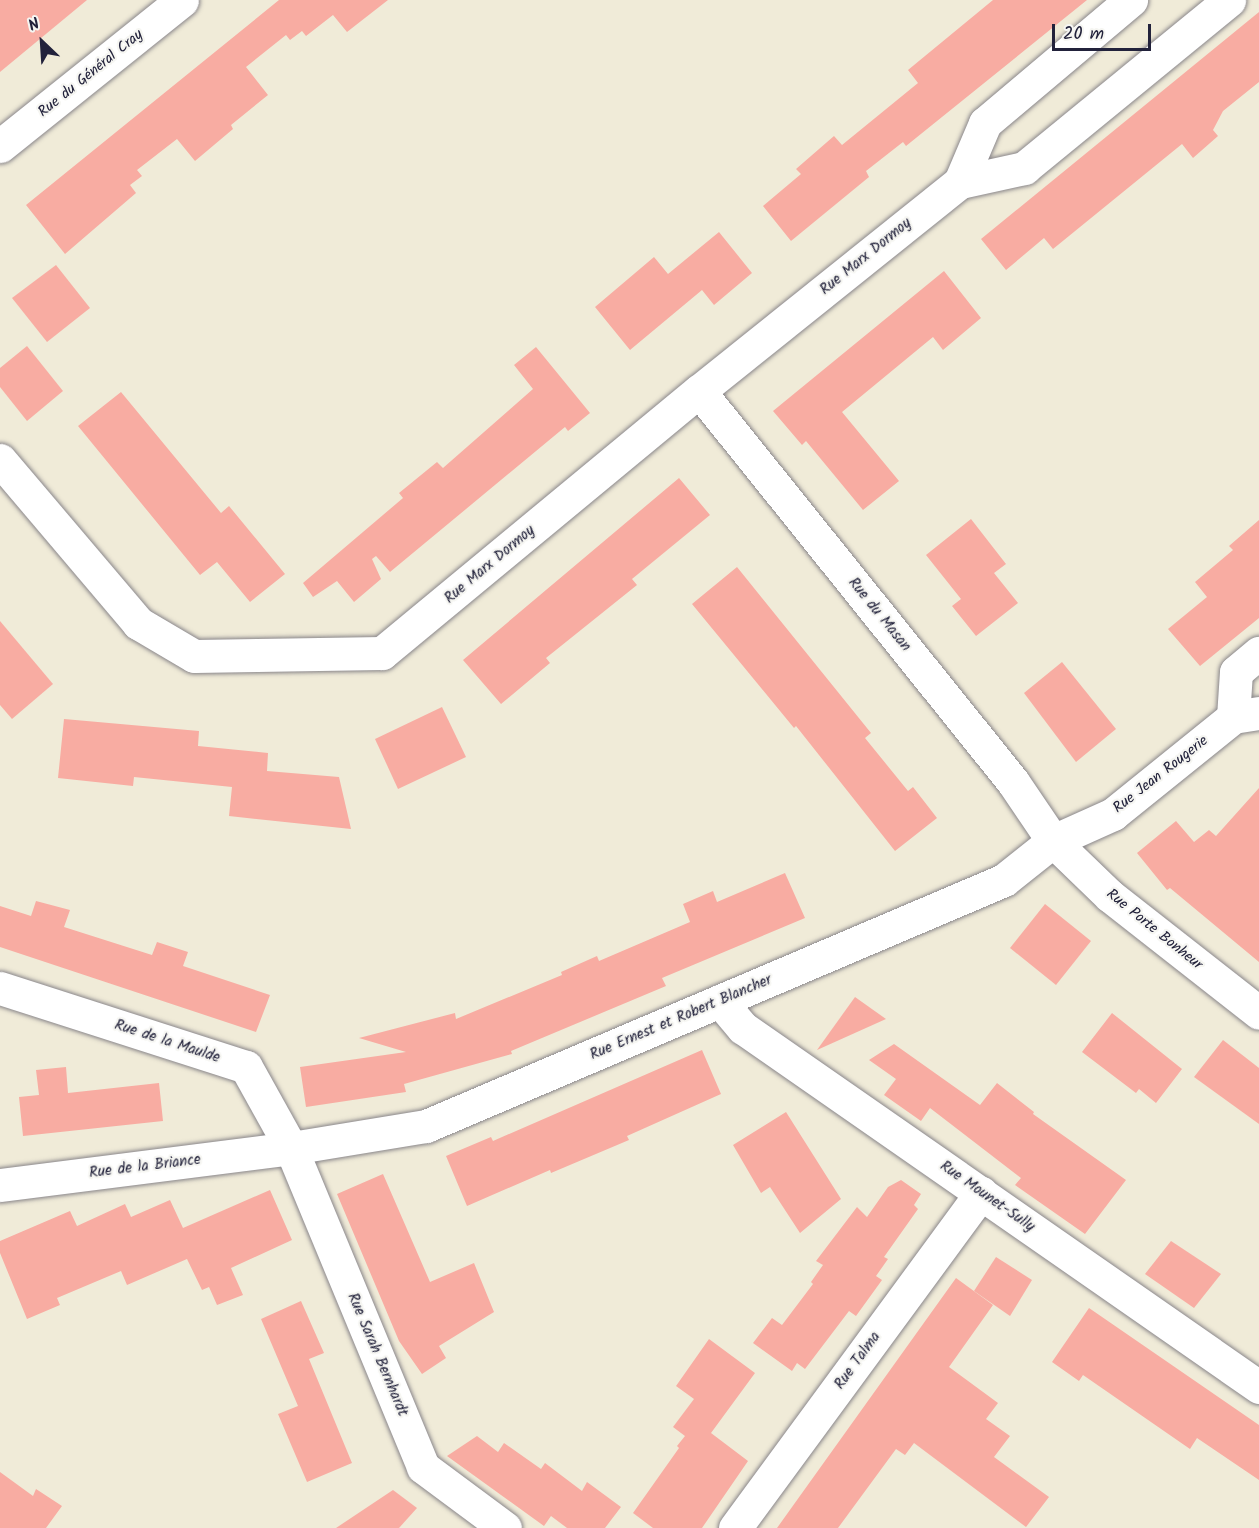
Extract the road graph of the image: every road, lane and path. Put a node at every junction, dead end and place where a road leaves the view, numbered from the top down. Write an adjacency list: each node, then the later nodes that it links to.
1 (182, 0): 4 (street, Rue du Général Cray)
2 (1131, 0): 5 (street, Rue Marx Dormoy)
3 (1229, 0): 5 (street, Rue Marx Dormoy)
4 (0, 146)
5 (960, 182): 6 (street, Rue Marx Dormoy)
6 (699, 391): 7 (street, Rue Marx Dormoy); 10 (street, Rue du Masan)
7 (0, 460)
8 (1259, 653): 9 (street, Rue Jean Rougerie)
9 (1246, 715): 10 (street, Rue Jean Rougerie)
10 (1053, 841): 12 (street, Rue Ernest et Robert Blancher); 13 (street, Rue Porte Bonheur)
11 (0, 988): 14 (street, Rue de la Maulde)
12 (720, 1001): 14 (street, Rue Ernest et Robert Blancher); 16 (street, Rue Mounet-Sully)
13 (1259, 1013)
14 (291, 1148): 15 (street, Rue de la Briance); 18 (street, Rue Sarah Bernhardt)
15 (0, 1185)
16 (981, 1193): 17 (street, Rue Mounet-Sully); 19 (street, Rue Talma)
17 (1259, 1387)
18 (506, 1528)
19 (735, 1528)

